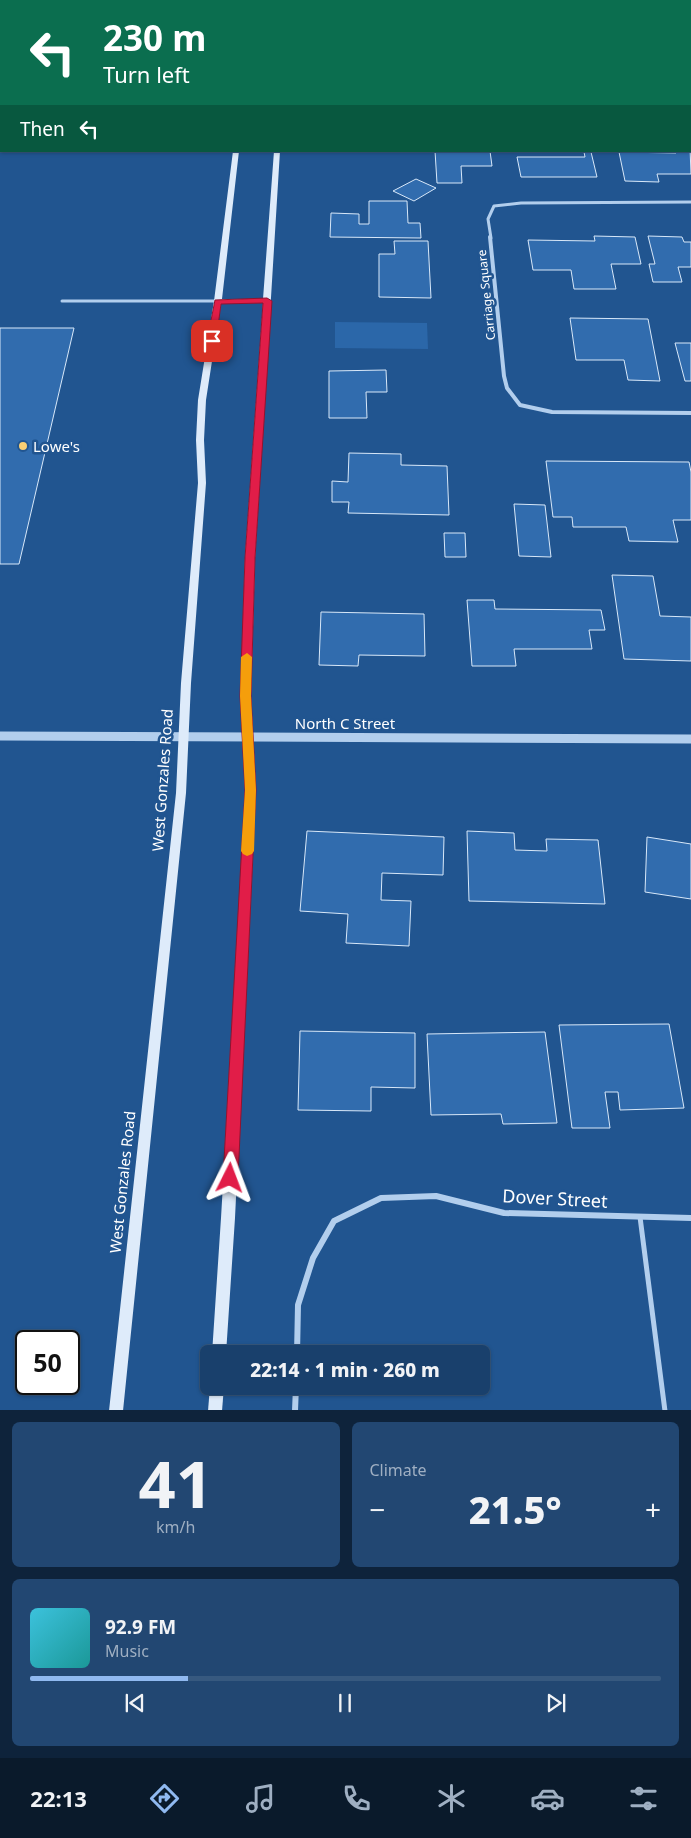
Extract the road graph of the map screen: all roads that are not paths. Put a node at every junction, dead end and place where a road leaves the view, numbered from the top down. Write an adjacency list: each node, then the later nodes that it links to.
1 (236, 152): 5 (main road, West Gonzales Road)
2 (277, 152): 6 (main road)
3 (691, 202): 7 (street, Carriage Square)
4 (62, 301): 5 (lane)
5 (218, 301): 6 (main road); 9 (main road, West Gonzales Road)
6 (267, 301): 10 (main road)
7 (691, 413)
8 (0, 736): 9 (street, North C Street)
9 (184, 736): 10 (street, North C Street); 18 (main road, West Gonzales Road)
10 (249, 738): 11 (street, North C Street); 14 (main road)
11 (691, 739)
12 (640, 1217): 13 (street, Dover Street); 15 (street, Dover Street); 21 (lane)
13 (691, 1218)
14 (220, 1345)
15 (297, 1345)
16 (216, 1395): 19 (main road)
17 (296, 1395): 20 (street)
18 (116, 1410)
19 (215, 1410)
20 (295, 1410)
21 (665, 1410)

